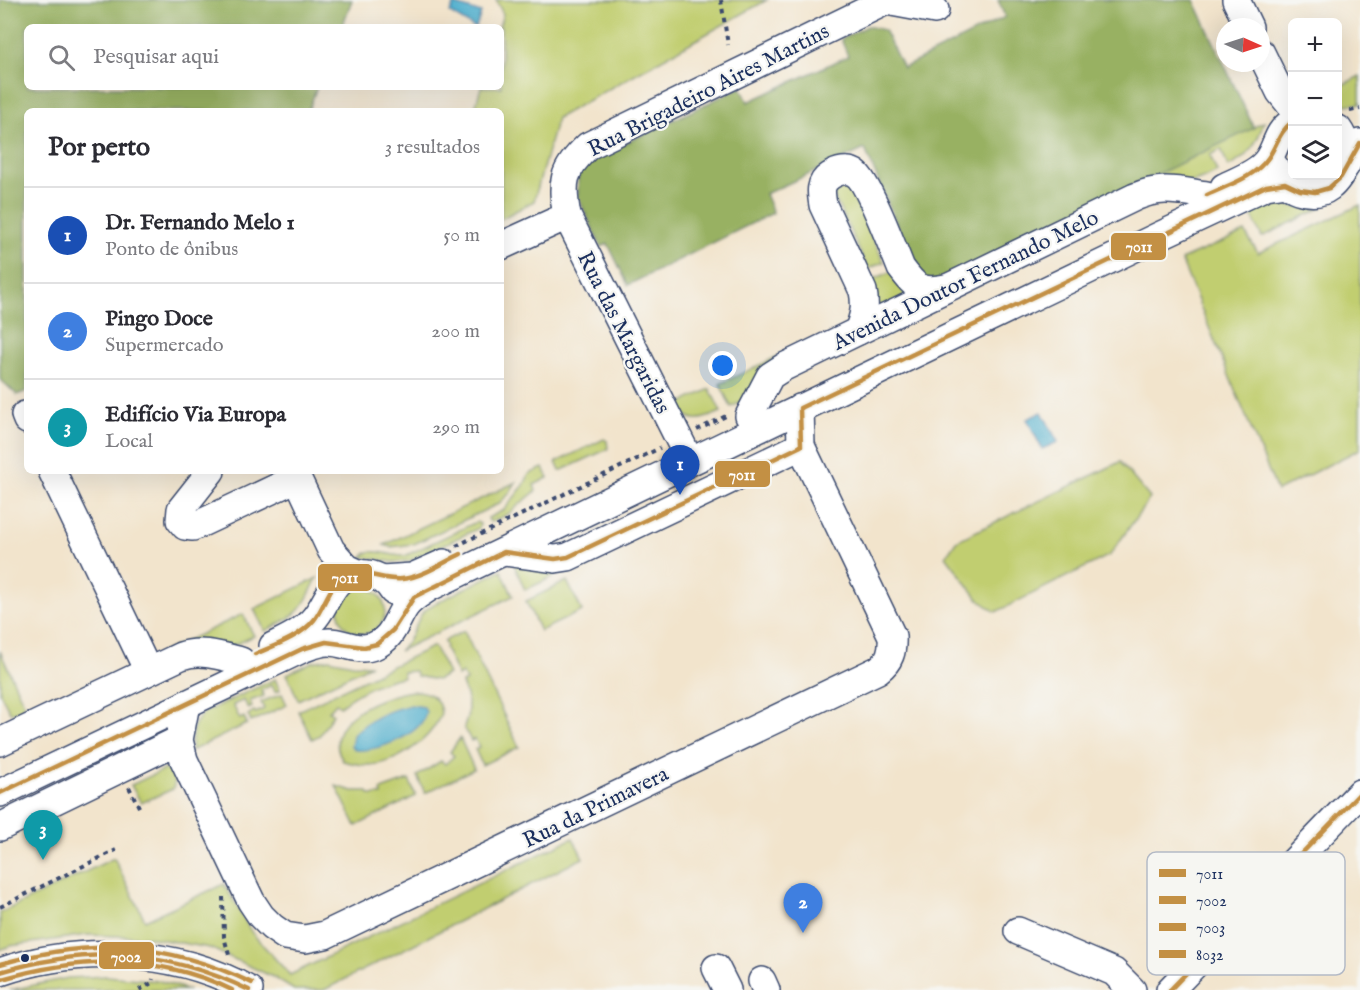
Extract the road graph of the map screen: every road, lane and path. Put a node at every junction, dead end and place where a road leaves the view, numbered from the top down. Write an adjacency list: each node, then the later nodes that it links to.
1 (721, 0): 5 (path)
2 (1236, 0): 4 (street)
3 (935, 10): 15 (street, Rua Brigadeiro Aires Martins)
4 (1245, 18)
5 (728, 45)
6 (1270, 70): 7 (street)
7 (1286, 99): 10 (street)
8 (1360, 120): 9 (street)
9 (1342, 122)
10 (1281, 136): 13 (street); 14 (street, Avenida Doutor Fernando Melo)
11 (1342, 136): 12 (street)
12 (1353, 154): 13 (street)
13 (1285, 183): 20 (street, Avenida Doutor Fernando Melo)
14 (1207, 195): 17 (street, Avenida Doutor Fernando Melo); 19 (street, Avenida Doutor Fernando Melo)
15 (567, 216): 16 (street); 21 (street, Rua das Margaridas)
16 (504, 245)
17 (948, 288): 18 (street, Avenida Doutor Fernando Melo); 18 (street)
18 (858, 331): 19 (street, Avenida Doutor Fernando Melo)
19 (753, 408): 21 (street, Avenida Doutor Fernando Melo); 21 (path)
20 (800, 408): 22 (street, Rua da Primavera); 28 (street, Avenida Doutor Fernando Melo)
21 (681, 443): 26 (path); 29 (street, Avenida Doutor Fernando Melo)
22 (801, 446): 28 (street); 36 (street, Rua da Primavera)
23 (53, 474): 34 (street)
24 (209, 474): 25 (street)
25 (296, 474): 27 (street)
26 (451, 548)
27 (331, 550): 29 (street); 30 (street)
28 (504, 552): 31 (street, Avenida Doutor Fernando Melo)
29 (370, 576): 30 (street, Avenida Doutor Fernando Melo); 31 (street)
30 (326, 598): 32 (street); 33 (street, Avenida Doutor Fernando Melo)
31 (398, 621): 32 (street, Avenida Doutor Fernando Melo)
32 (347, 645): 35 (street, Avenida Doutor Fernando Melo)
33 (241, 661): 34 (street); 38 (street, Avenida Doutor Fernando Melo)
34 (148, 671): 37 (street)
35 (186, 704): 36 (street, Rua da Primavera); 39 (street, Avenida Doutor Fernando Melo)
36 (179, 740): 41 (street)
37 (0, 742)
38 (0, 777)
39 (0, 793)
40 (1360, 793): 43 (street)
41 (0, 827)
42 (116, 850): 45 (path)
43 (1303, 852)
44 (220, 889): 50 (path)
45 (0, 907)
46 (1018, 931): 52 (street)
47 (0, 972): 50 (street)
48 (1184, 975): 53 (street)
49 (154, 976): 51 (path)
50 (240, 980)
51 (139, 990)
52 (1132, 990)
53 (1170, 990)

